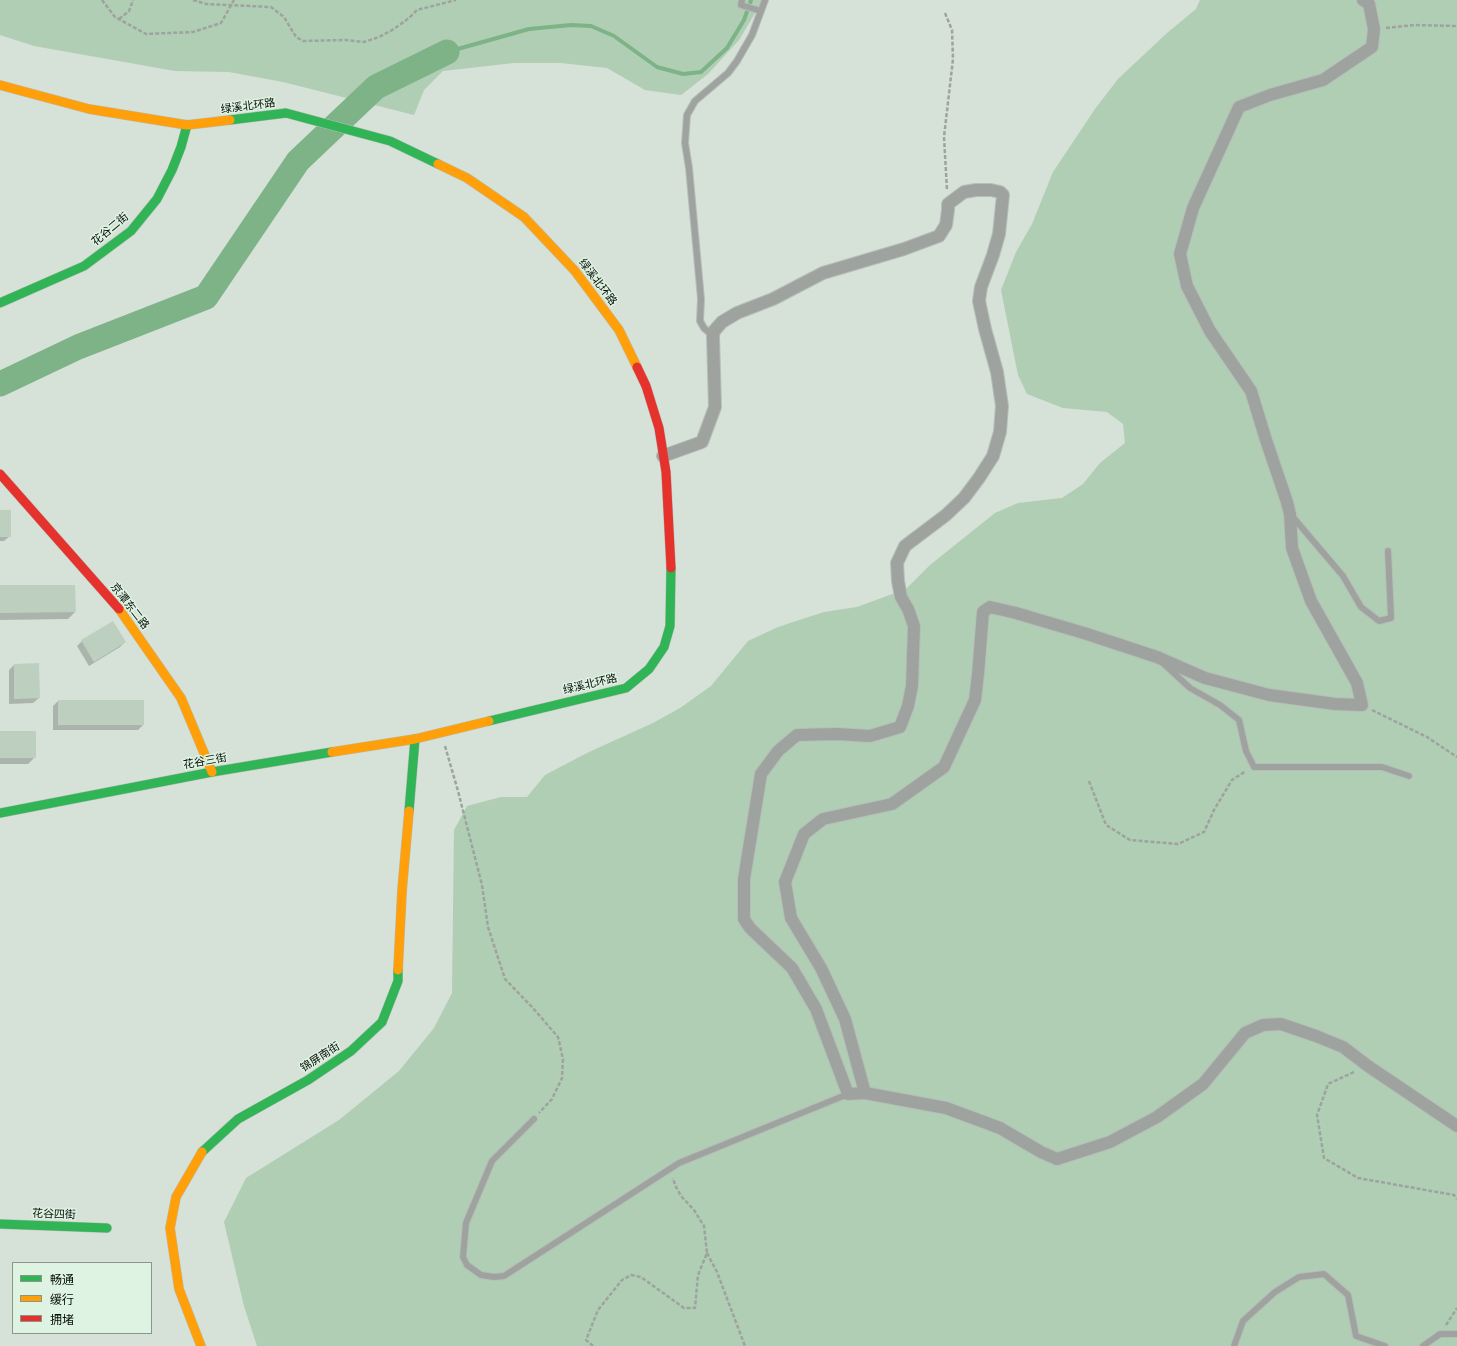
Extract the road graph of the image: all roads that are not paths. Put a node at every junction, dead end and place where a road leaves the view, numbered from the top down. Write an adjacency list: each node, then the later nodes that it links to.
1 (765, 0): 4 (lane)
2 (1363, 0): 11 (street)
3 (741, 2): 4 (lane)
4 (760, 11): 8 (lane)
5 (0, 84): 6 (street, 绿溪北环路)
6 (187, 125): 7 (street, 花谷二街); 9 (street, 绿溪北环路)
7 (0, 303)
8 (713, 336): 9 (street); 19 (street)
9 (663, 456): 14 (street, 绿溪北环路)
10 (0, 474): 15 (street, 京潭东二路)
11 (1290, 513): 12 (lane); 13 (street)
12 (1388, 551)
13 (1157, 657): 16 (lane); 18 (street)
14 (415, 739): 15 (street, 花谷三街); 25 (street, 锦屏南街)
15 (212, 772): 17 (street, 花谷三街)
16 (1409, 776)
17 (0, 813)
18 (865, 1093): 19 (street); 21 (street)
19 (848, 1094): 20 (lane)
20 (534, 1119)
21 (1457, 1126)
22 (0, 1224): 23 (street, 花谷四街)
23 (107, 1228)
24 (1457, 1334): 28 (lane)
25 (201, 1346)
26 (1234, 1346): 27 (lane)
27 (1385, 1346)
28 (1423, 1346)

